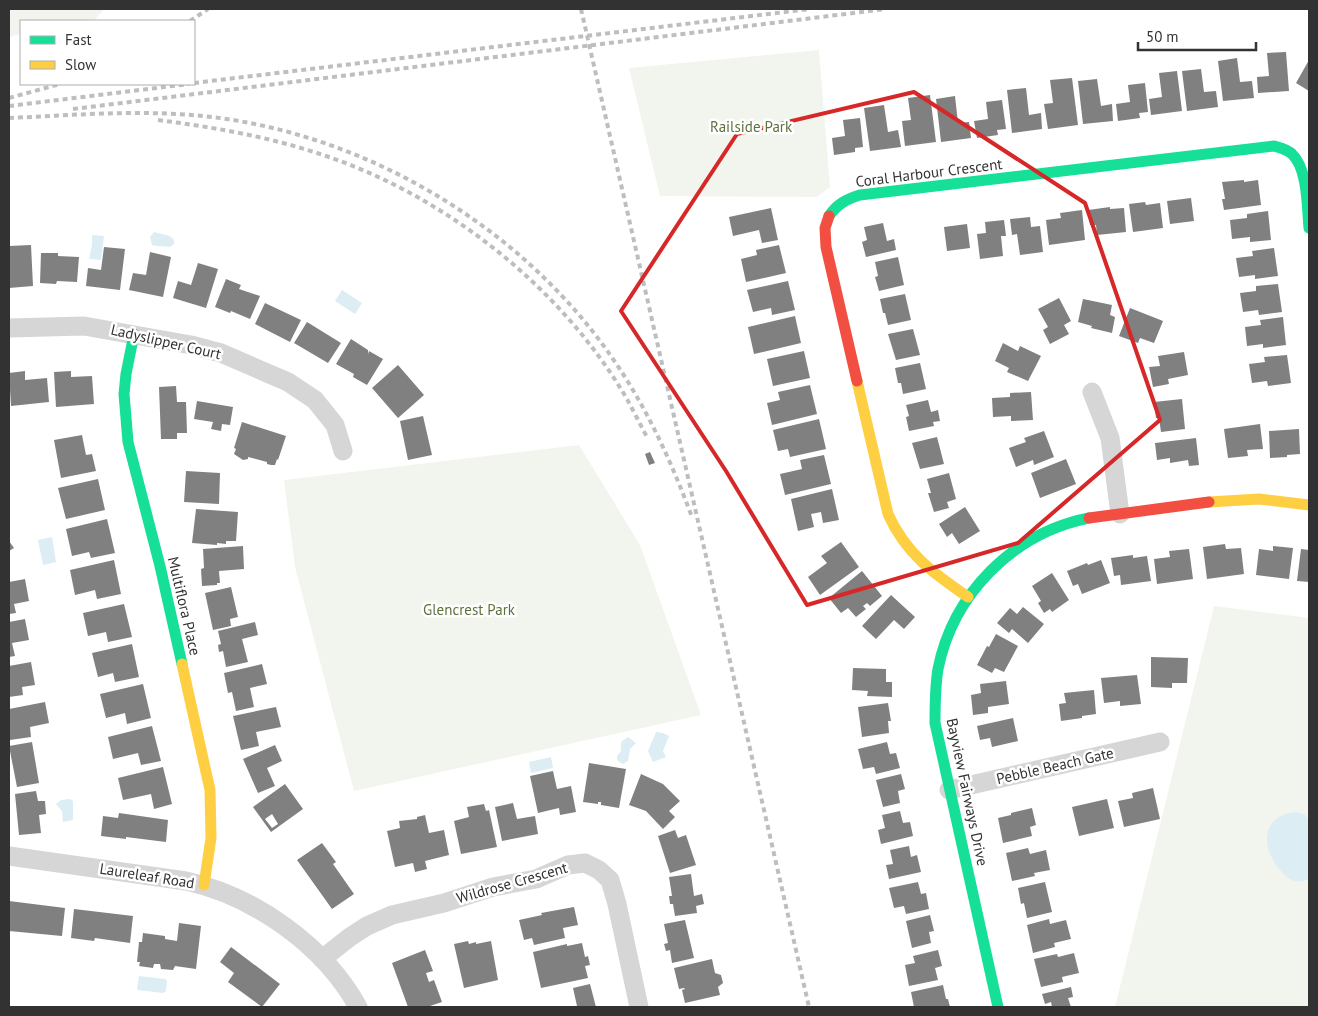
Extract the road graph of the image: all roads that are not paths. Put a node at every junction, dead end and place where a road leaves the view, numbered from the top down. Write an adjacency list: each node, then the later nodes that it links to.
1 (1309, 228): 8 (street, Coral Harbour Crescent)
2 (9, 328): 3 (street, Ladyslipper Court)
3 (134, 334): 5 (street, Ladyslipper Court); 12 (street, Multiflora Place)
4 (1092, 392): 7 (street)
5 (343, 451)
6 (1309, 505): 7 (street, Bayview Fairways Drive)
7 (1120, 514): 8 (street, Bayview Fairways Drive)
8 (968, 597): 10 (street, Bayview Fairways Drive)
9 (1160, 742): 10 (street, Pebble Beach Gate)
10 (949, 790): 16 (street, Bayview Fairways Drive)
11 (9, 856): 12 (street, Laureleaf Road)
12 (204, 885): 13 (street, Laureleaf Road)
13 (322, 959): 14 (street, Laureleaf Road); 15 (street, Wildrose Crescent)
14 (358, 1007)
15 (639, 1007)
16 (998, 1007)

